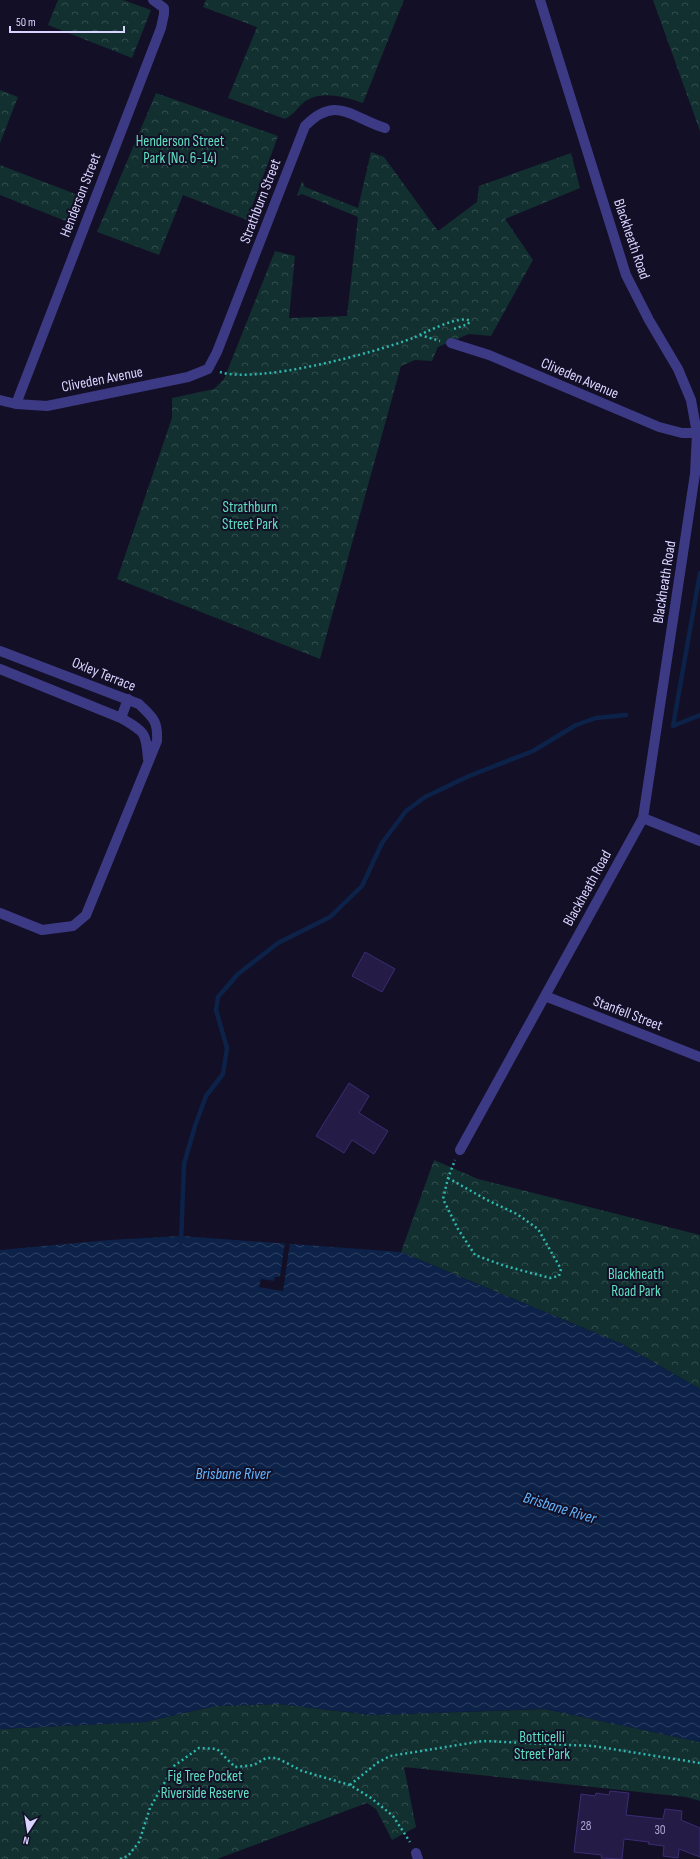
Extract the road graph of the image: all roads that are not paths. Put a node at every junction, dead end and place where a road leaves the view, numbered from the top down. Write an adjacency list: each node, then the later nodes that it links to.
1 (153, 0): 7 (street, Henderson Street)
2 (540, 0): 8 (street, Blackheath Road)
3 (385, 128): 5 (street, Strathburn Street)
4 (450, 343): 8 (street, Cliveden Avenue)
5 (208, 369): 7 (street, Cliveden Avenue)
6 (0, 400): 7 (street, Cliveden Avenue)
7 (16, 404)
8 (699, 433): 16 (street, Blackheath Road)
9 (0, 651): 10 (street, Oxley Terrace)
10 (19, 657): 12 (street); 13 (street, Oxley Terrace)
11 (0, 669): 12 (street, Oxley Terrace)
12 (11, 673): 14 (street, Oxley Terrace)
13 (128, 699): 14 (street); 15 (street, Oxley Terrace)
14 (122, 718): 15 (street, Oxley Terrace)
15 (148, 761): 18 (street, Oxley Terrace)
16 (643, 818): 17 (street); 19 (street, Blackheath Road)
17 (700, 841)
18 (0, 913)
19 (545, 996): 20 (street, Stanfell Street); 21 (street, Blackheath Road)
20 (700, 1057)
21 (460, 1150)

